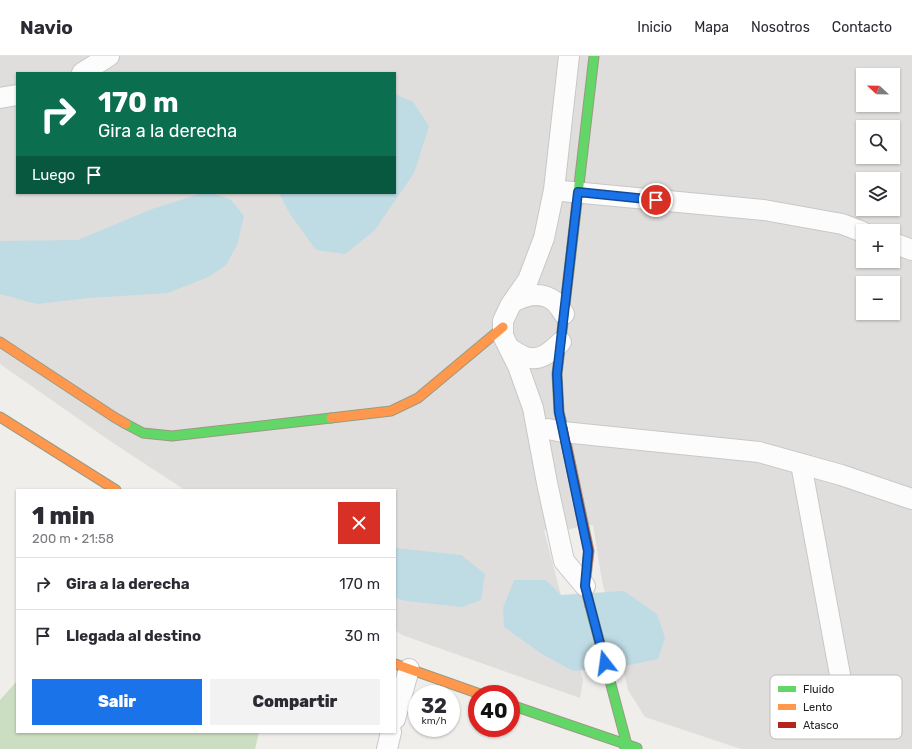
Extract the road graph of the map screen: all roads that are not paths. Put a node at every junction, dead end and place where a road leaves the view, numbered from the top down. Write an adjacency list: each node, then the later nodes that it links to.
1 (109, 56): 4 (street)
2 (569, 56): 7 (street)
3 (594, 56): 8 (street)
4 (84, 72)
5 (16, 95): 6 (street)
6 (0, 98)
7 (554, 190): 8 (street); 12 (street)
8 (578, 192): 9 (street); 13 (street)
9 (856, 229)
10 (900, 246): 11 (street)
11 (912, 250)
12 (513, 302): 13 (street); 14 (street)
13 (564, 314): 16 (street)
14 (503, 327): 15 (street); 17 (street)
15 (0, 342)
16 (561, 342): 17 (street); 20 (street)
17 (509, 348): 19 (street)
18 (0, 417): 22 (street)
19 (537, 426): 20 (street); 24 (street)
20 (563, 432): 21 (street); 24 (street)
21 (801, 464): 23 (street); 26 (street)
22 (114, 489)
23 (912, 499)
24 (585, 589): 31 (street)
25 (402, 666): 27 (street); 29 (street)
26 (840, 675)
27 (468, 690)
28 (520, 708): 31 (street)
29 (396, 711)
30 (391, 733): 32 (street)
31 (626, 747): 33 (street)
32 (387, 749)
33 (640, 749)

